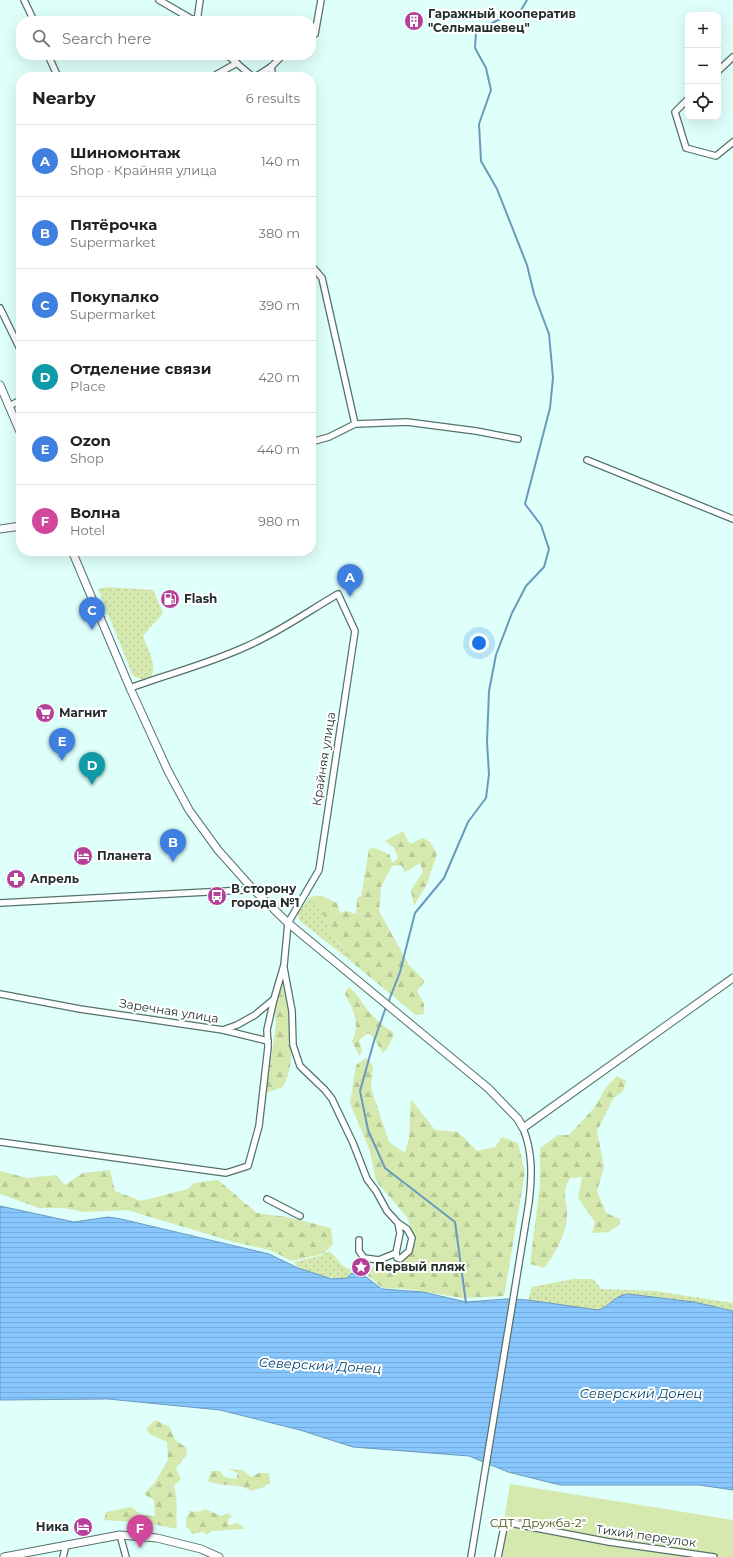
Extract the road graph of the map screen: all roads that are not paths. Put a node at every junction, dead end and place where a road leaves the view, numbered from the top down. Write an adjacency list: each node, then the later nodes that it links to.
1 (24, 0): 5 (street)
2 (159, 0): 6 (street)
3 (200, 0): 7 (street)
4 (321, 0): 8 (street)
5 (32, 16)
6 (187, 16)
7 (197, 16)
8 (316, 28)
9 (733, 57): 15 (street)
10 (50, 60): 16 (street)
11 (233, 60): 13 (street)
12 (278, 60): 14 (street)
13 (237, 63): 17 (street); 18 (street)
14 (271, 67): 19 (street); 20 (street)
15 (721, 68)
16 (56, 72)
17 (221, 72)
18 (248, 72)
19 (262, 72)
20 (272, 72)
21 (685, 102): 22 (street)
22 (733, 142)
23 (316, 271): 30 (street)
24 (0, 308): 25 (street)
25 (16, 341)
26 (0, 386): 28 (street)
27 (16, 402): 28 (street)
28 (9, 406): 29 (street)
29 (16, 422)
30 (354, 424): 31 (street); 32 (street)
31 (518, 439)
32 (316, 441)
33 (588, 460): 34 (street)
34 (733, 519)
35 (16, 527): 36 (street)
36 (0, 529)
37 (74, 556): 38 (street)
38 (130, 688): 39 (street); 41 (street, Крайняя улица)
39 (251, 887): 40 (street); 41 (street)
40 (0, 903)
41 (288, 923): 42 (street); 48 (street)
42 (284, 965): 45 (street); 52 (street)
43 (733, 978): 48 (street)
44 (0, 994): 46 (street, Заречная улица)
45 (274, 999): 46 (street, Заречная улица); 47 (street)
46 (223, 1030): 47 (street)
47 (268, 1041): 49 (street)
48 (523, 1128): 61 (street)
49 (0, 1142)
50 (267, 1199): 51 (street)
51 (300, 1216)
52 (398, 1223): 54 (street); 54 (street)
53 (359, 1240): 54 (street)
54 (396, 1253)
55 (120, 1535): 56 (street); 59 (street); 60 (street)
56 (66, 1545): 57 (street); 58 (street)
57 (4, 1557)
58 (63, 1557)
59 (126, 1557)
60 (219, 1557)
61 (471, 1557)
62 (498, 1557): 63 (street, Тихий переулок)
63 (714, 1557)

